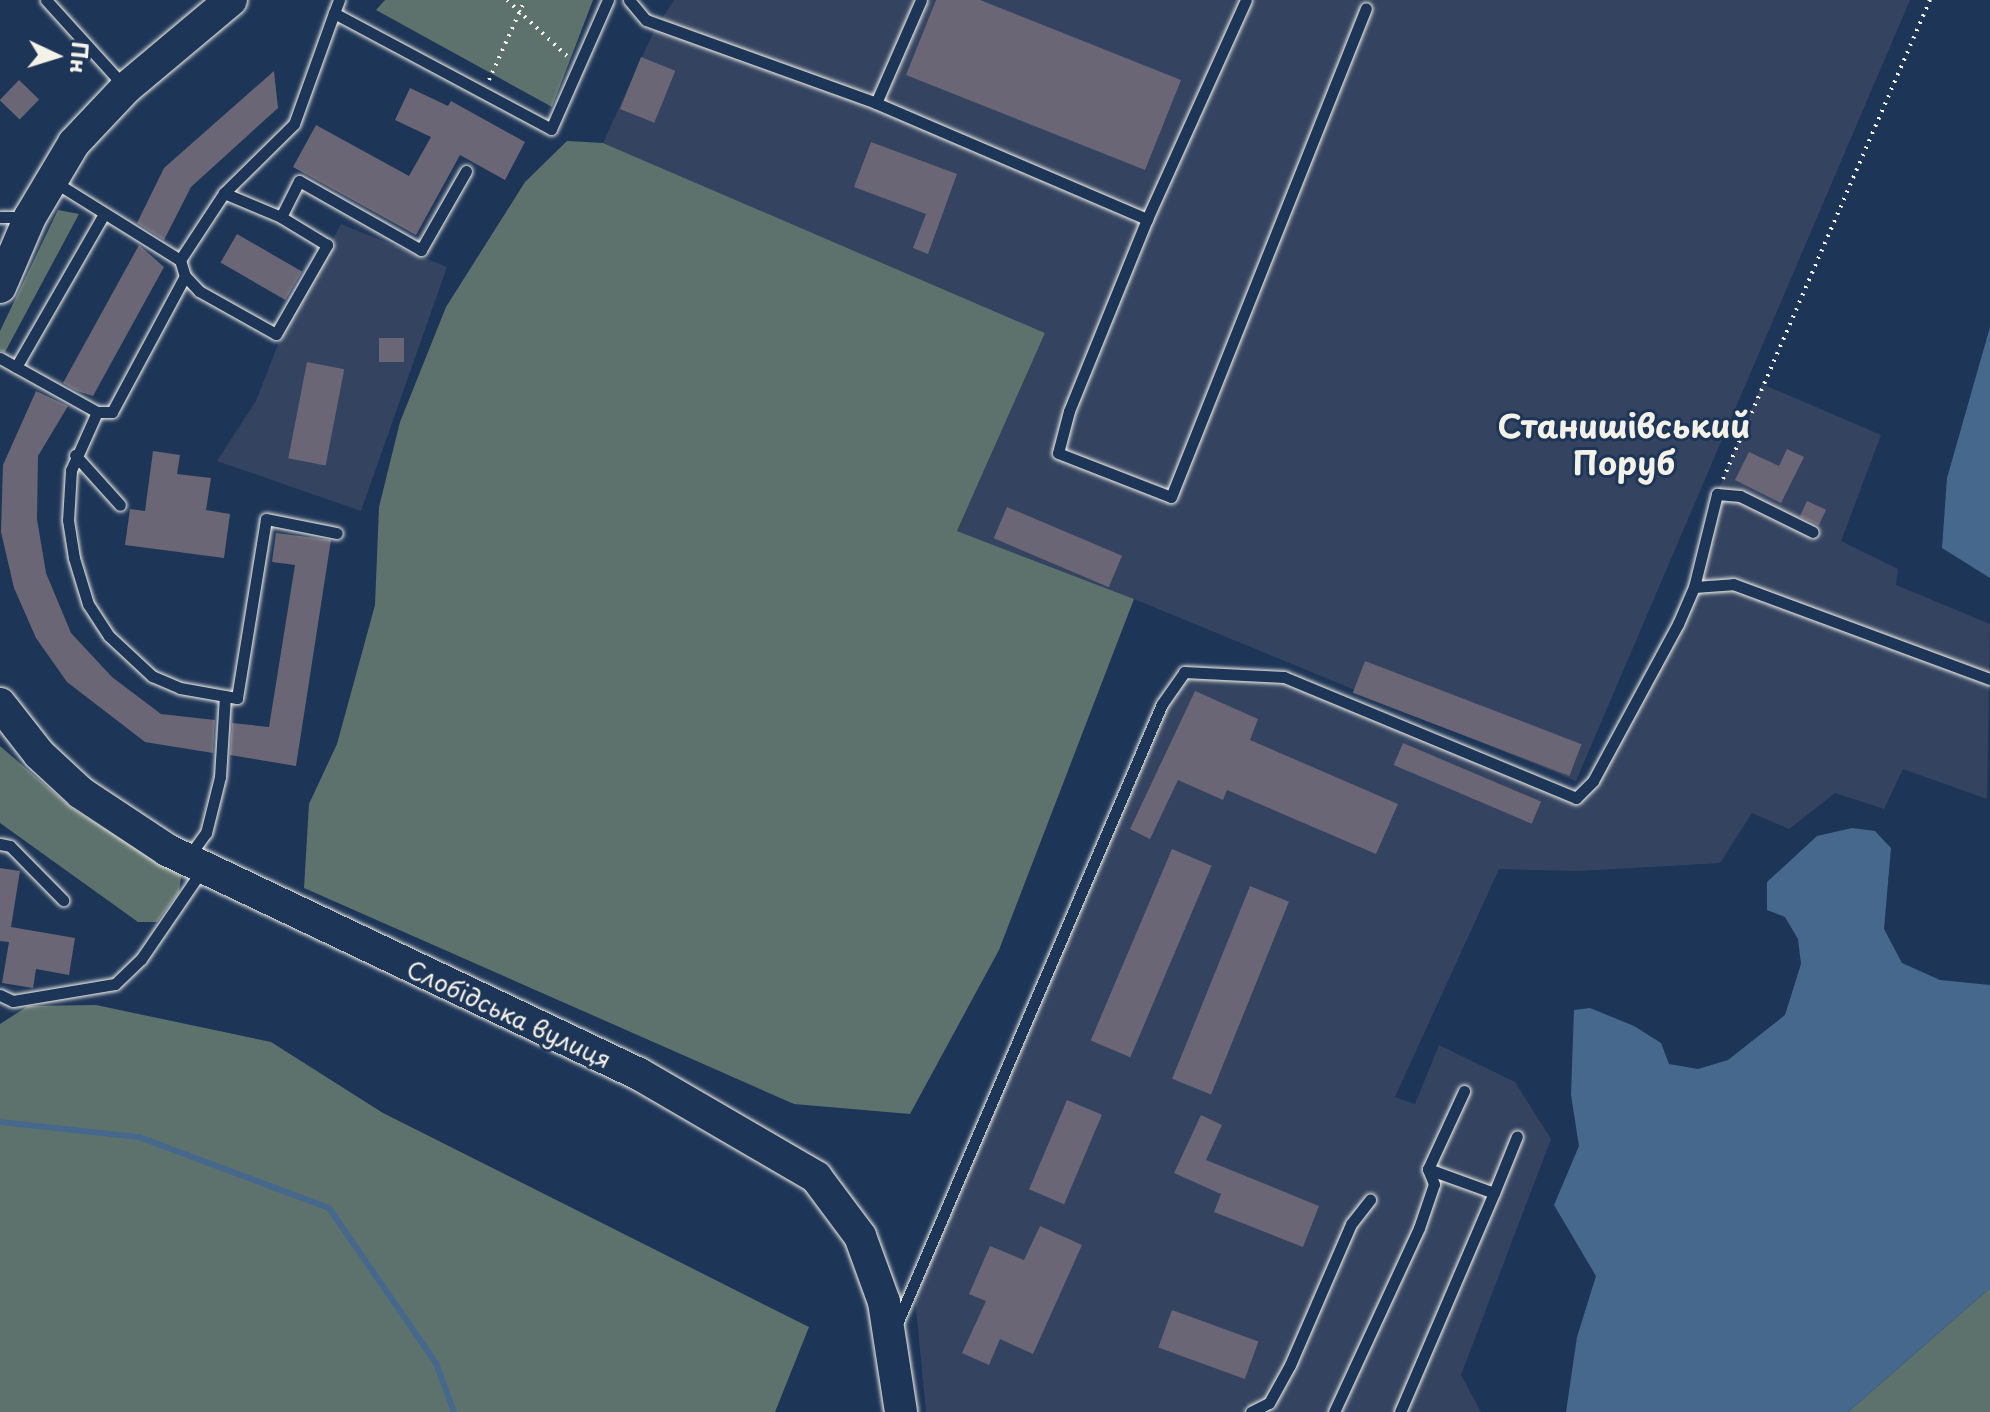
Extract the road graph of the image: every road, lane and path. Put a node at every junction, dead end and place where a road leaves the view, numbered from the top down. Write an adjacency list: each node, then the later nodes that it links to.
1 (46, 0): 15 (lane)
2 (231, 0): 15 (street)
3 (339, 0): 13 (lane)
4 (507, 0): 12 (path)
5 (525, 0): 12 (path)
6 (608, 0): 14 (lane)
7 (629, 0): 17 (lane)
8 (921, 0): 17 (lane)
9 (1246, 0): 24 (lane)
10 (1930, 0): 32 (path)
11 (1366, 8): 24 (lane)
12 (518, 10): 14 (path); 16 (path)
13 (334, 13): 16 (lane); 20 (lane)
14 (578, 67): 16 (lane)
15 (126, 88): 19 (street)
16 (483, 93)
17 (876, 103): 24 (lane)
18 (466, 171): 23 (lane)
19 (49, 179): 21 (lane); 22 (street)
20 (224, 193): 23 (lane); 25 (lane)
21 (104, 214): 25 (lane); 29 (lane)
22 (15, 217): 27 (street)
23 (281, 217): 26 (lane)
24 (1147, 219)
25 (180, 260): 26 (lane)
26 (185, 276): 30 (lane)
27 (0, 287)
28 (0, 358): 29 (lane)
29 (16, 367): 30 (lane)
30 (97, 412): 31 (lane)
31 (75, 455): 33 (lane); 38 (lane)
32 (1717, 494): 34 (lane); 36 (lane)
33 (120, 505)
34 (1813, 532)
35 (337, 533): 38 (lane)
36 (1694, 587): 37 (lane); 49 (lane)
37 (1990, 679)
38 (225, 696): 41 (lane)
39 (2, 714): 41 (street, Слобідська вулиця)
40 (0, 844): 42 (lane)
41 (194, 865): 43 (lane); 49 (street, Слобідська вулиця)
42 (63, 900)
43 (0, 995)
44 (1464, 1091): 46 (lane)
45 (1517, 1136): 47 (lane)
46 (1428, 1169): 47 (lane); 53 (lane)
47 (1494, 1193): 54 (lane)
48 (1370, 1200): 50 (lane)
49 (890, 1341): 51 (street, Слобідська вулиця)
50 (1271, 1407): 52 (lane)
51 (901, 1412)
52 (1251, 1412)
53 (1334, 1412)
54 (1400, 1412)

